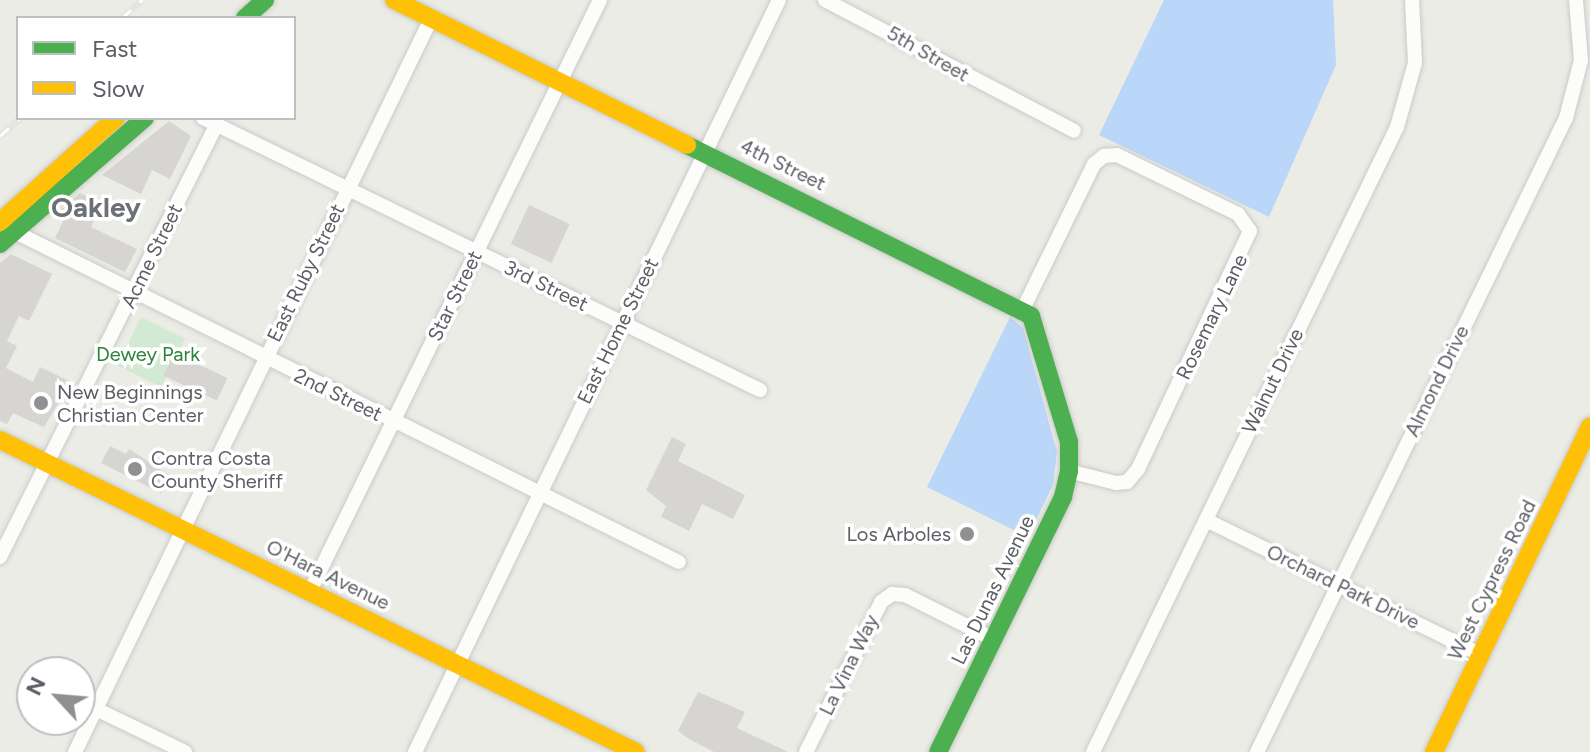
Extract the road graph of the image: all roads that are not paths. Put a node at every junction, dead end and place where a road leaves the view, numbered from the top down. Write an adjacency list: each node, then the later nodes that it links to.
1 (265, 0): 8 (street)
2 (394, 0): 9 (street, 4th Street)
3 (600, 0): 10 (street, Star Street)
4 (779, 0): 15 (street, East Home Street)
5 (825, 0): 14 (street, 5th Street)
6 (1412, 0): 30 (street, Walnut Drive)
7 (1576, 0): 34 (street, Almond Drive)
8 (247, 16)
9 (431, 19): 10 (street, 4th Street); 16 (street, East Ruby Street)
10 (560, 81): 15 (street, 4th Street); 18 (street, Star Street)
11 (114, 120): 17 (street)
12 (142, 120): 17 (street)
13 (209, 122): 16 (street, 3rd Street); 19 (street, Acme Street)
14 (1074, 131)
15 (705, 152): 20 (street, 4th Street); 21 (street, East Home Street)
16 (348, 189): 18 (street, 3rd Street); 22 (street, East Ruby Street)
17 (3, 230): 19 (street, 2nd Street)
18 (477, 252): 21 (street, 3rd Street); 24 (street, Star Street)
19 (133, 295): 22 (street, 2nd Street); 27 (street, Acme Street)
20 (1023, 309): 28 (street, Las Dunas Avenue); 28 (street, Rosemary Lane)
21 (622, 323): 23 (street, 3rd Street); 29 (street, East Home Street)
22 (264, 359): 24 (street, 2nd Street); 31 (street, East Ruby Street)
23 (760, 390)
24 (393, 423): 29 (street, 2nd Street); 35 (street, Star Street)
25 (1590, 427): 37 (street, West Cypress Road)
26 (0, 440): 27 (street, O'Hara Avenue)
27 (47, 462): 31 (street, O'Hara Avenue); 32 (street, Acme Street)
28 (1069, 471): 36 (street, Las Dunas Avenue)
29 (538, 494): 33 (street, 2nd Street); 38 (street, East Home Street)
30 (1206, 520): 34 (street, Orchard Park Drive); 45 (street, Walnut Drive)
31 (182, 528): 35 (street, O'Hara Avenue); 39 (street, East Ruby Street)
32 (0, 557)
33 (679, 562)
34 (1338, 585): 37 (street, Orchard Park Drive); 46 (street, Almond Drive)
35 (310, 591): 38 (street, O'Hara Avenue)
36 (993, 639): 43 (street, La Vina Way); 44 (street, Las Dunas Avenue)
37 (1481, 655): 47 (street, West Cypress Road)
38 (456, 662): 41 (street, East Home Street); 42 (street, O'Hara Avenue)
39 (96, 709): 40 (street)
40 (185, 752)
41 (415, 752)
42 (636, 752)
43 (806, 752)
44 (938, 752)
45 (1093, 752)
46 (1257, 752)
47 (1434, 752)

